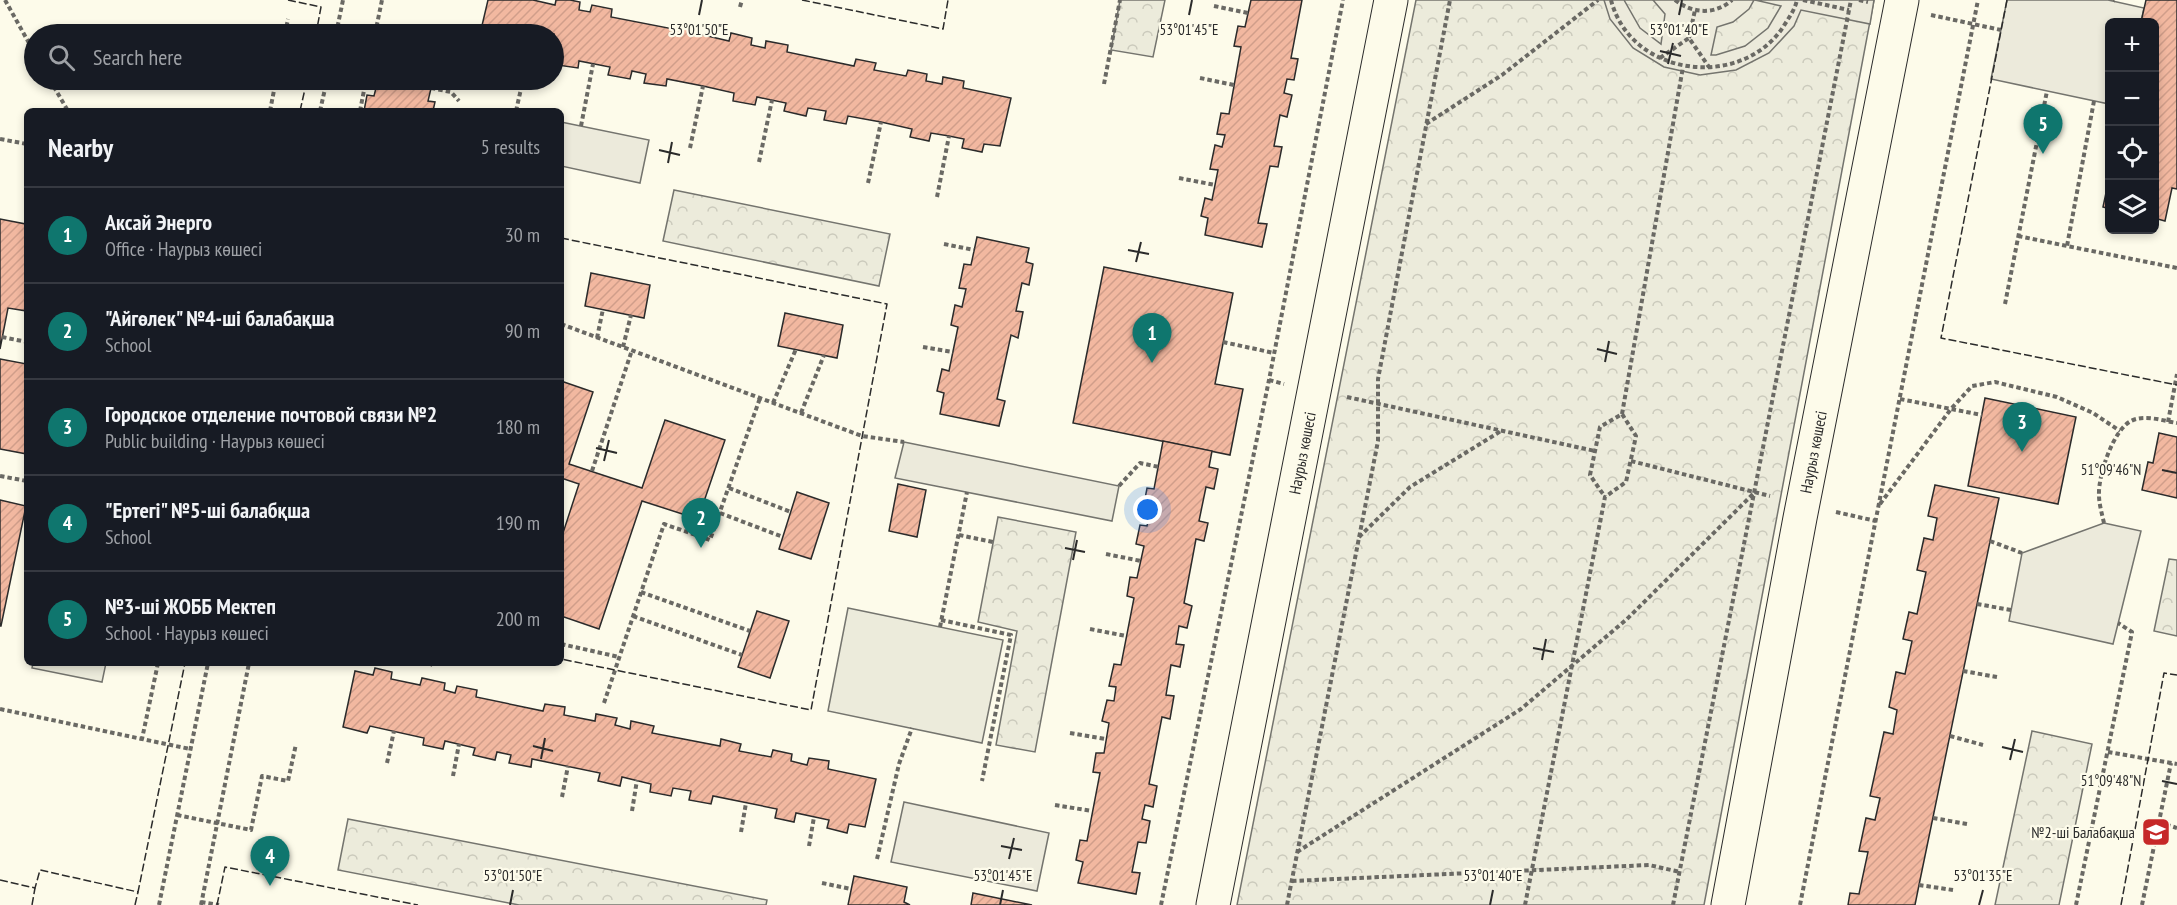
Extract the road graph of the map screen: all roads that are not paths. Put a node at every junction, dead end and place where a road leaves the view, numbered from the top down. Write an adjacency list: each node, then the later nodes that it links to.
1 (1391, 0): 3 (street, Наурыз көшесі)
2 (1902, 0): 4 (street, Наурыз көшесі)
3 (1213, 905)
4 (1728, 905)

